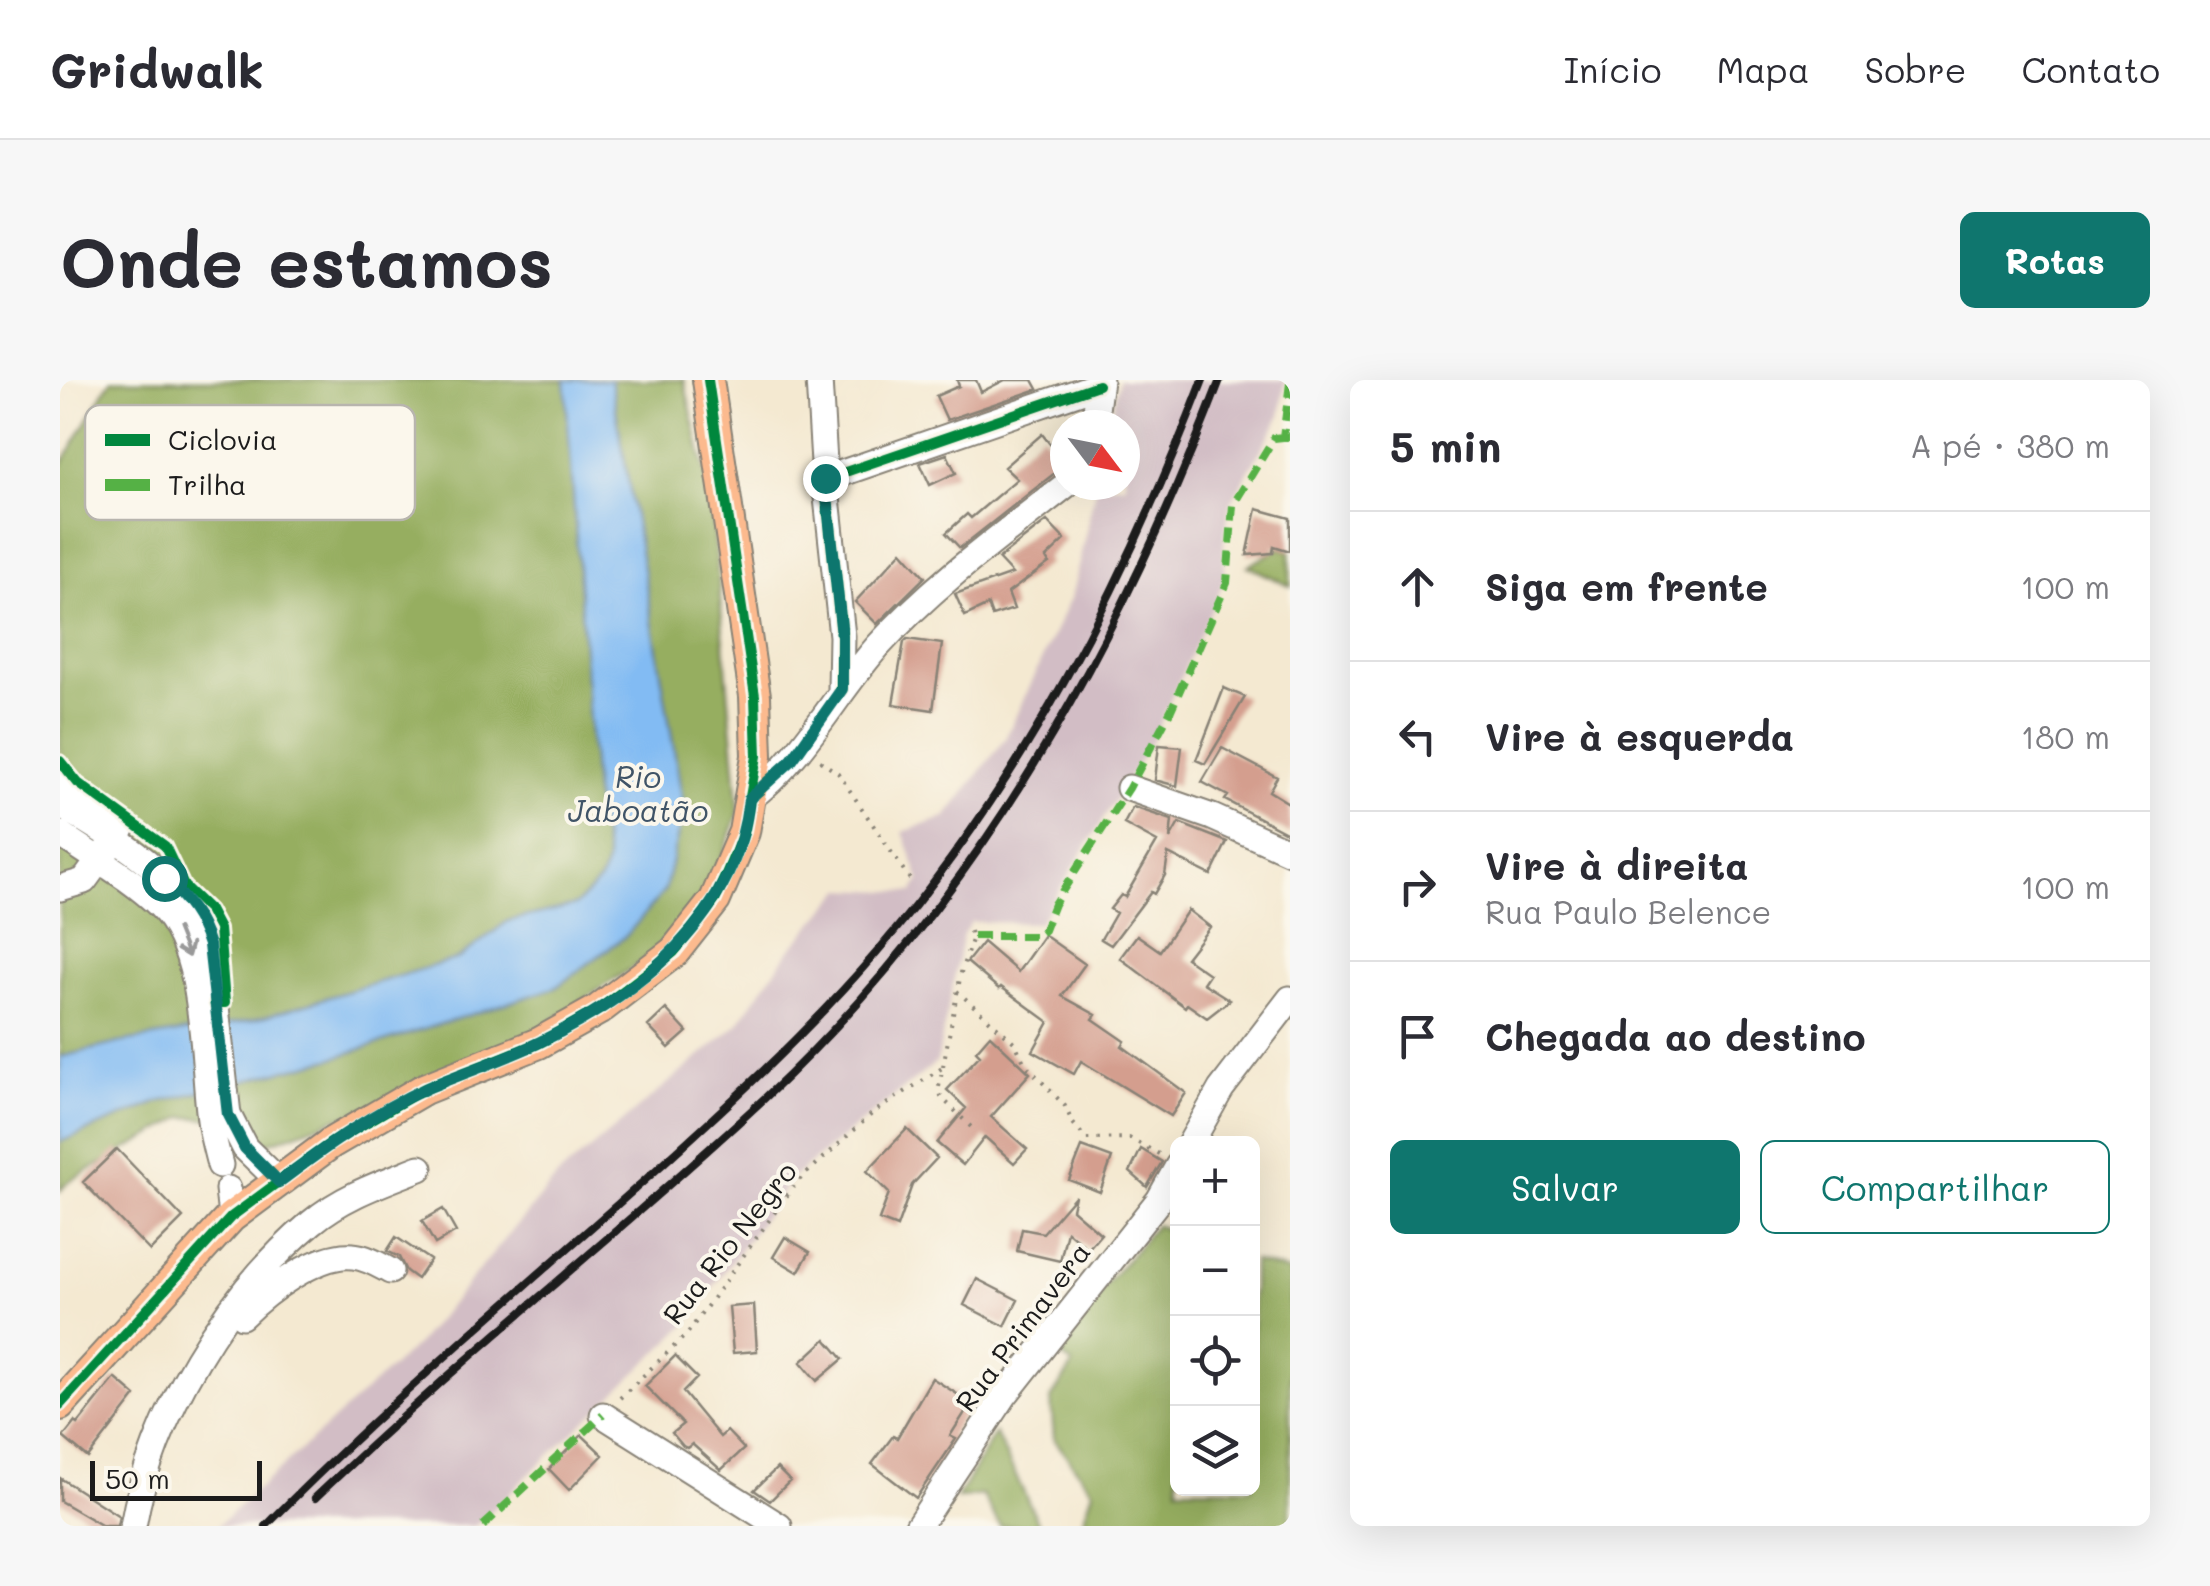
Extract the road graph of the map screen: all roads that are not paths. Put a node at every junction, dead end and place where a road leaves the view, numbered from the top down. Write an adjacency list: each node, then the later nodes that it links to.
1 (708, 380): 10 (main road)
2 (824, 382): 5 (street)
3 (1099, 382): 4 (street); 5 (street)
4 (1096, 410)
5 (825, 478): 7 (street)
6 (1050, 498): 7 (street)
7 (842, 689): 10 (street)
8 (60, 778): 13 (street)
9 (1129, 788): 14 (street)
10 (749, 799): 23 (main road)
11 (60, 805): 13 (street)
12 (60, 834): 15 (street)
13 (119, 834): 15 (street); 18 (street)
14 (1290, 852)
15 (100, 862): 16 (street); 18 (street, one-way to 18)
16 (60, 888)
17 (1290, 999): 20 (street)
18 (206, 1006): 19 (street)
19 (219, 1120): 23 (street); 24 (street)
20 (1195, 1136)
21 (420, 1168): 26 (street)
22 (1170, 1179): 31 (street, Rua Primavera)
23 (279, 1182): 24 (main road)
24 (226, 1190): 27 (main road)
25 (390, 1271): 26 (street)
26 (188, 1376): 29 (street)
27 (60, 1405)
28 (602, 1415): 30 (street)
29 (133, 1526)
30 (779, 1526)
31 (918, 1526)

